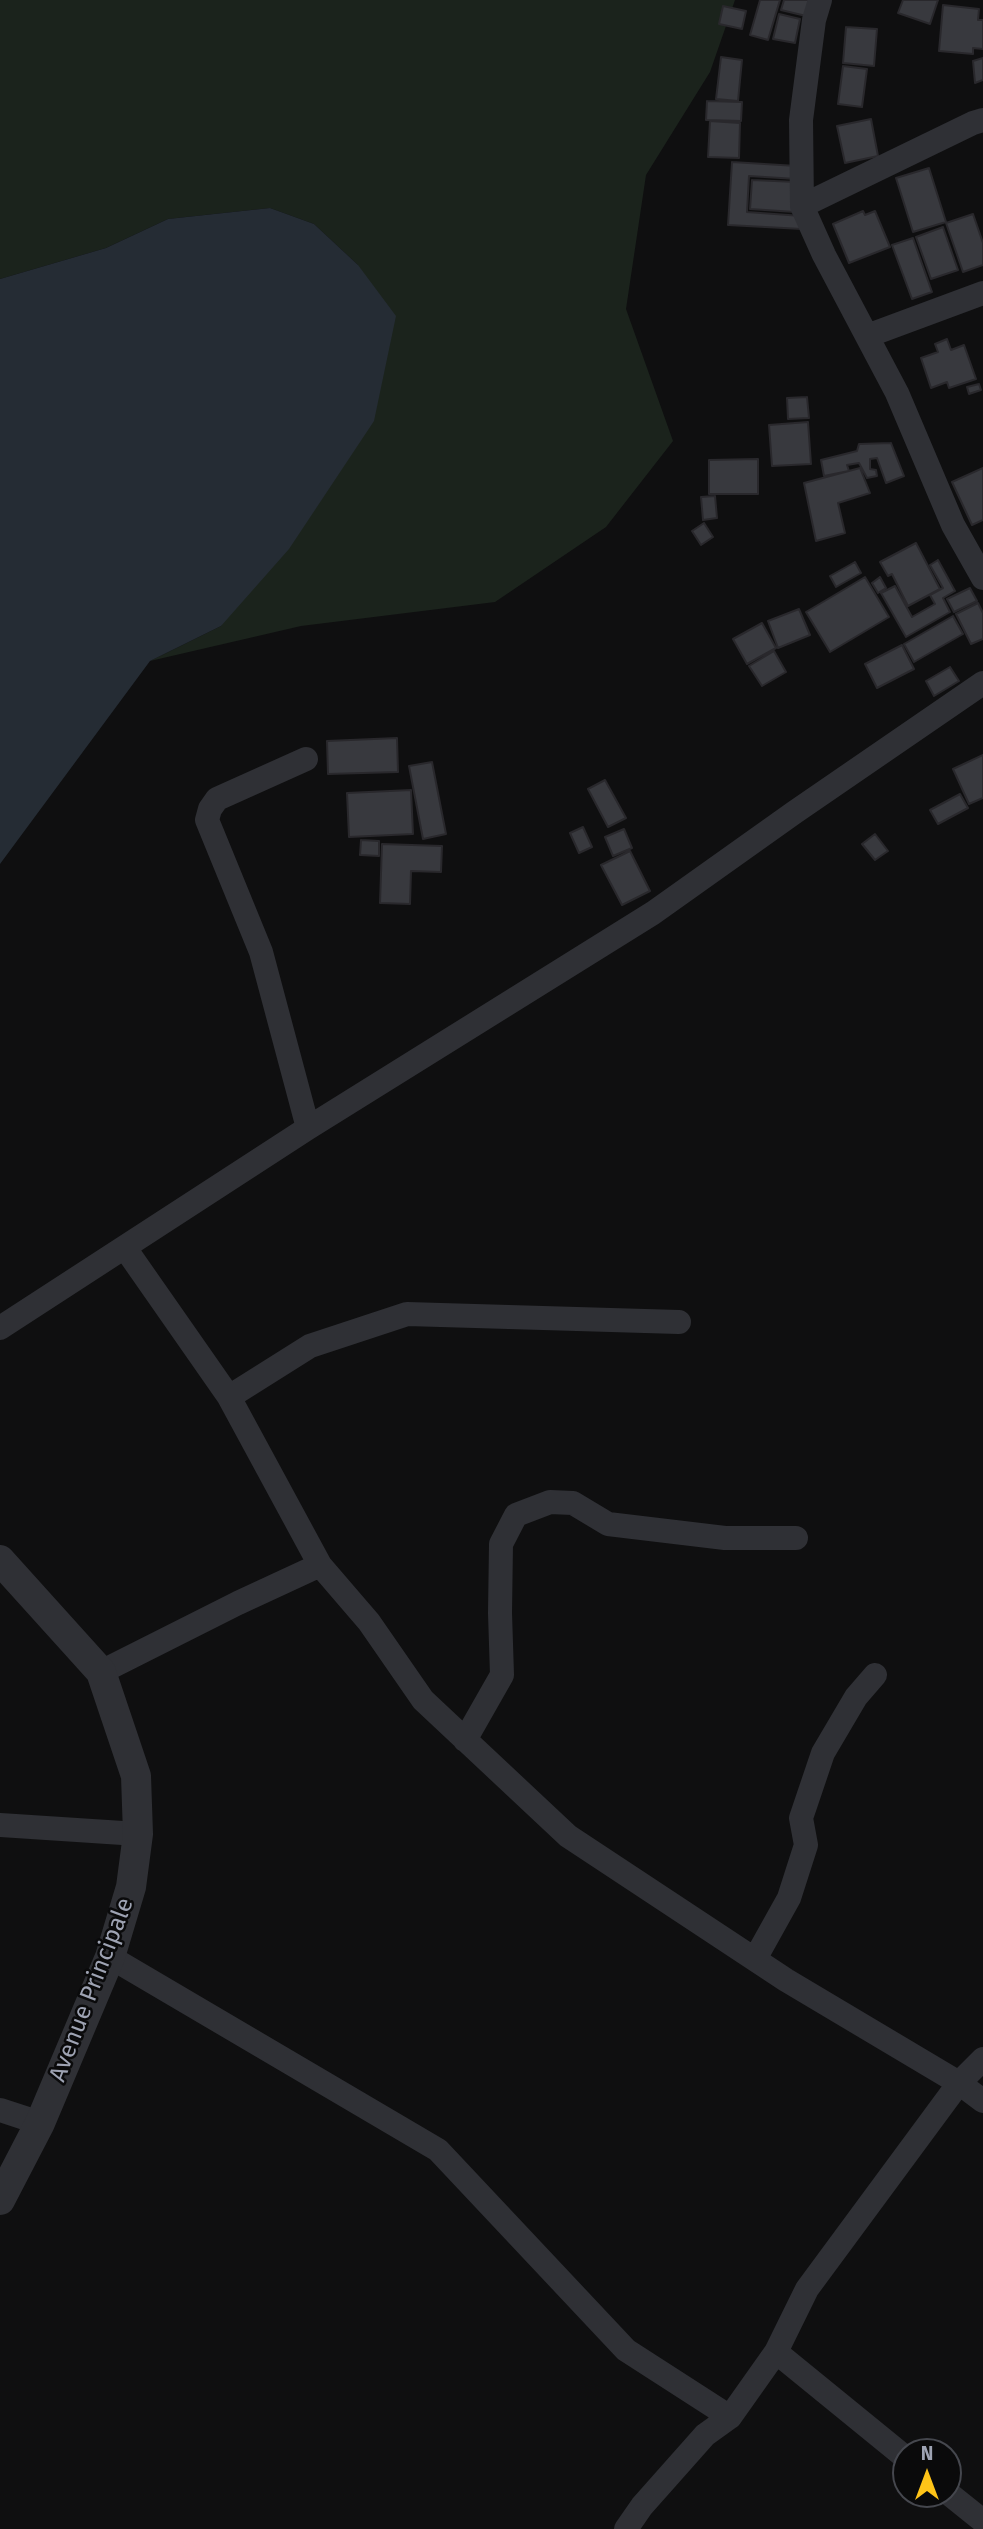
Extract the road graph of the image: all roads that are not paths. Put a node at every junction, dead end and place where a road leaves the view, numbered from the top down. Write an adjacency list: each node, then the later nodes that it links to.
1 (820, 0): 3 (street)
2 (983, 120): 3 (street)
3 (802, 206): 5 (street)
4 (983, 293): 5 (street)
5 (867, 336): 6 (street)
6 (983, 578)
7 (983, 683): 9 (street)
8 (306, 760): 9 (street)
9 (309, 1128): 10 (street)
10 (125, 1248): 12 (street); 13 (street)
11 (679, 1322): 13 (street)
12 (0, 1328)
13 (229, 1397): 16 (street)
14 (796, 1538): 19 (street)
15 (0, 1560): 17 (street, Avenue Principale)
16 (320, 1565): 17 (street); 19 (street)
17 (101, 1672): 21 (street, Avenue Principale)
18 (875, 1675): 23 (street)
19 (465, 1740): 23 (street)
20 (0, 1825): 21 (street)
21 (138, 1833): 22 (street, Avenue Principale)
22 (110, 1958): 28 (street, Avenue Principale); 31 (street)
23 (755, 1959): 25 (street)
24 (983, 2059): 25 (street)
25 (959, 2083): 26 (street); 30 (street)
26 (983, 2101)
27 (0, 2110): 28 (street)
28 (40, 2123): 29 (street, Avenue Principale)
29 (0, 2200)
30 (776, 2352): 31 (street); 32 (street)
31 (730, 2417): 35 (street)
32 (892, 2447)
33 (962, 2504): 34 (street)
34 (983, 2521)
35 (625, 2529)

